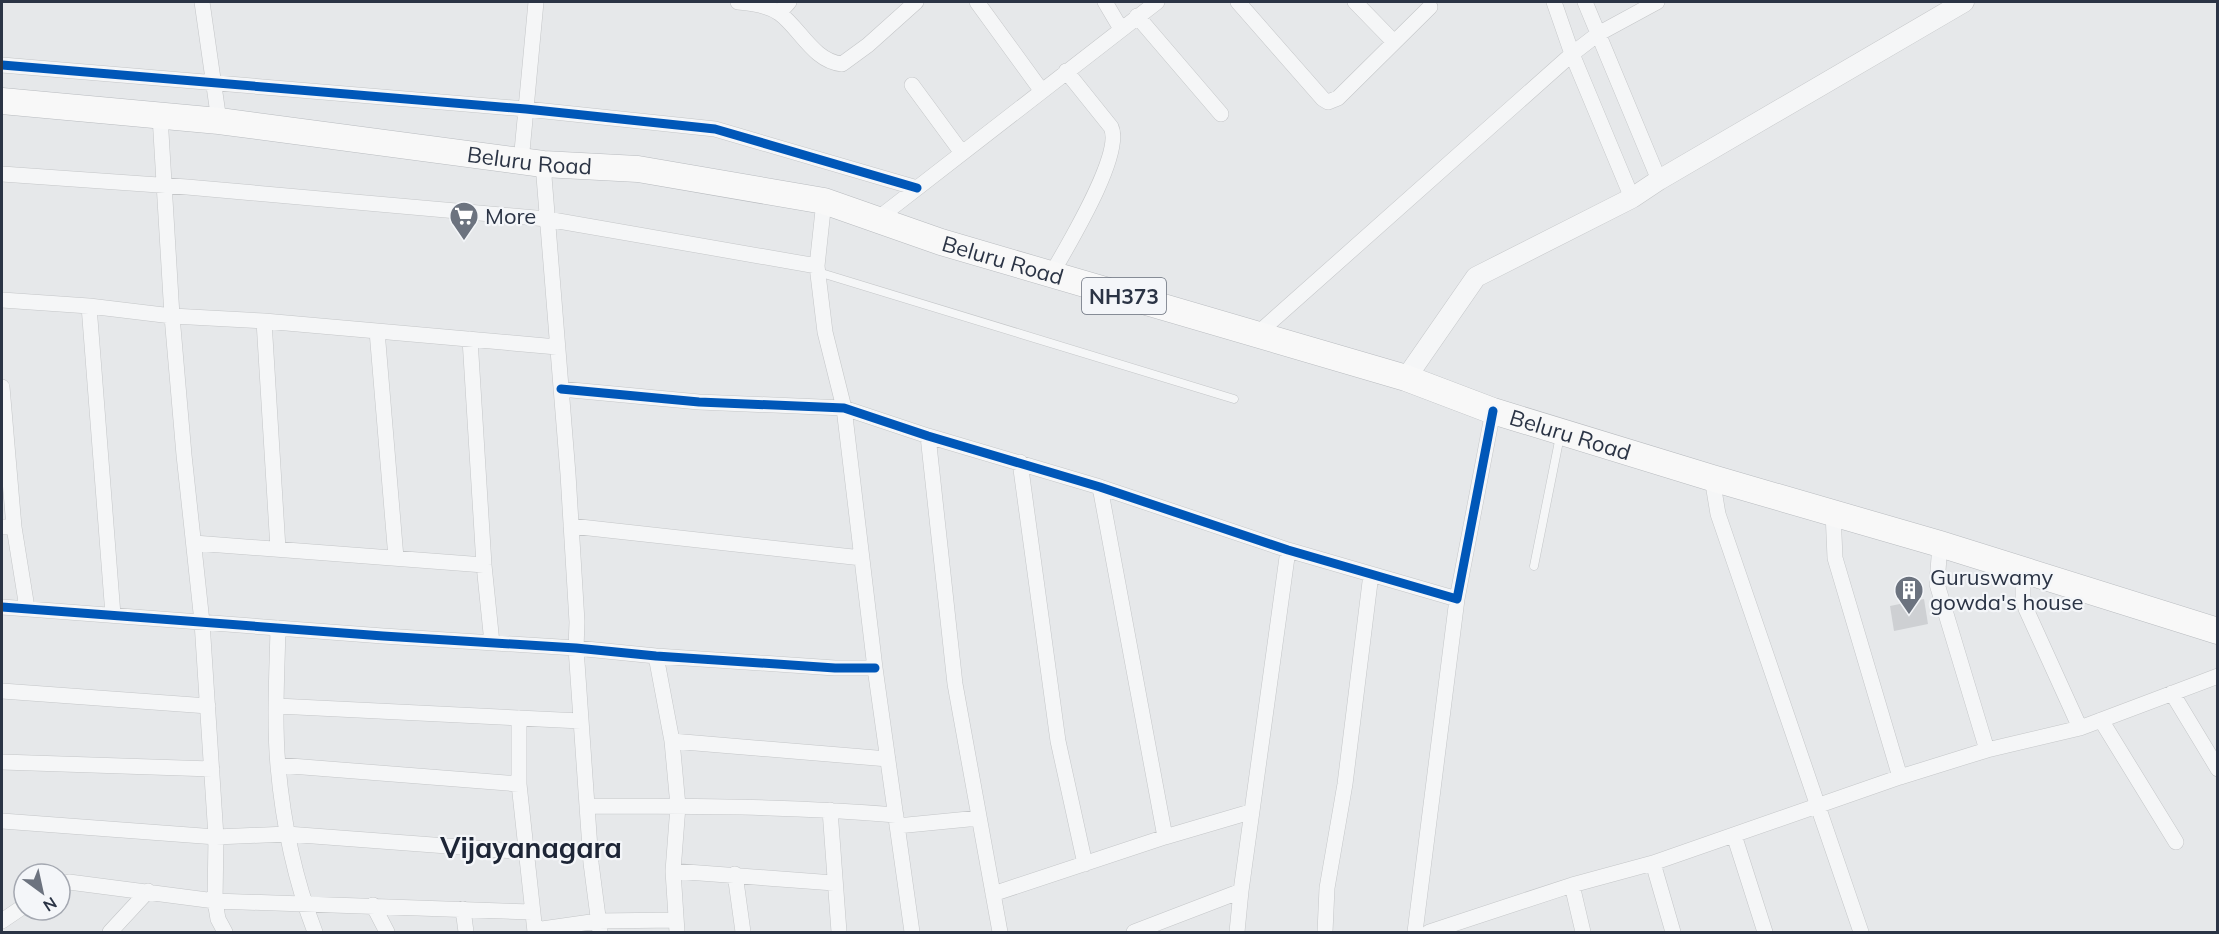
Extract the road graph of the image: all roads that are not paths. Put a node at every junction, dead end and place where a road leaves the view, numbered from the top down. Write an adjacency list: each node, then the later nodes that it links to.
1 (202, 2): 23 (street)
2 (536, 2): 27 (street)
3 (738, 2): 14 (street)
4 (916, 2): 14 (street)
5 (976, 2): 25 (street)
6 (1105, 2): 17 (street)
7 (1157, 2): 16 (street)
8 (1238, 2): 19 (street)
9 (1355, 2): 19 (street)
10 (1554, 2): 20 (street)
11 (1585, 2): 18 (street)
12 (1657, 2): 18 (street)
13 (1964, 2): 34 (street)
14 (784, 7)
15 (1430, 7): 19 (street)
16 (1137, 16): 17 (street); 28 (street)
17 (1121, 29): 22 (street)
18 (1598, 34): 20 (street); 34 (street)
19 (1393, 42)
20 (1572, 54): 37 (street); 48 (street)
21 (2, 65): 23 (street)
22 (1066, 71): 25 (street); 42 (street)
23 (214, 84): 27 (street); 30 (street)
24 (912, 85): 31 (street)
25 (1041, 90): 31 (street)
26 (2, 101): 29 (highway, Beluru Road / NH373)
27 (526, 109): 32 (street); 36 (street)
28 (1221, 114)
29 (160, 116): 30 (highway, Beluru Road / NH373); 35 (street)
30 (219, 121): 32 (highway, Beluru Road / NH373)
31 (962, 153): 36 (street)
32 (532, 163): 38 (highway, Beluru Road / NH373); 39 (street)
33 (2, 174): 35 (street)
34 (1659, 180): 37 (street)
35 (164, 186): 39 (street); 45 (street)
36 (917, 188): 40 (street)
37 (1632, 198): 51 (street)
38 (824, 201): 40 (highway, Beluru Road / NH373); 41 (street)
39 (547, 219): 41 (street); 50 (street)
40 (876, 220): 42 (highway, Beluru Road / NH373)
41 (818, 269): 54 (lane); 55 (street)
42 (1051, 275): 48 (highway, Beluru Road / NH373)
43 (2, 300): 44 (street)
44 (89, 306): 45 (street); 78 (street)
45 (172, 316): 46 (street); 65 (street)
46 (264, 321): 47 (street); 67 (street)
47 (377, 331): 49 (street); 69 (street)
48 (1256, 334): 51 (highway, Beluru Road / NH373)
49 (470, 339): 50 (street); 71 (street)
50 (557, 347): 53 (street)
51 (1406, 378): 56 (highway, Beluru Road / NH373)
52 (2, 387): 64 (street)
53 (561, 389): 55 (street); 63 (street)
54 (1234, 399)
55 (844, 408): 58 (street); 70 (street)
56 (1493, 411): 57 (highway, Beluru Road / NH373); 75 (street)
57 (1560, 431): 60 (highway, Beluru Road / NH373); 72 (lane)
58 (928, 436): 59 (street); 109 (street)
59 (1020, 462): 61 (street); 119 (street)
60 (1712, 478): 62 (highway, Beluru Road / NH373); 106 (street)
61 (1100, 487): 68 (street); 115 (street)
62 (1833, 512): 66 (highway, Beluru Road / NH373); 102 (street)
63 (571, 526): 70 (street); 83 (street)
64 (8, 527): 77 (street)
65 (194, 543): 67 (street); 79 (street)
66 (1940, 544): 73 (highway, Beluru Road / NH373); 96 (street)
67 (278, 549): 69 (street)
68 (1288, 550): 74 (street); 108 (street)
69 (396, 558): 71 (street)
70 (862, 558): 85 (street)
71 (484, 565): 82 (street)
72 (1534, 566)
73 (2023, 569): 81 (highway, Beluru Road / NH373); 94 (street)
74 (1371, 574): 75 (street); 147 (street)
75 (1457, 599): 148 (street)
76 (2, 607): 77 (street)
77 (27, 608): 78 (street)
78 (113, 615): 79 (street)
79 (202, 622): 80 (street); 89 (street)
80 (278, 628): 82 (street); 90 (street)
81 (2217, 631)
82 (492, 642): 83 (street)
83 (576, 648): 84 (street); 93 (street)
84 (656, 657): 85 (street); 95 (street)
85 (874, 668): 97 (street)
86 (2217, 676): 88 (street)
87 (2, 691): 89 (street)
88 (2172, 693): 92 (street); 101 (street)
89 (208, 706): 100 (street)
90 (277, 706): 91 (street); 99 (street)
91 (519, 718): 93 (street); 103 (street)
92 (2101, 720): 94 (street); 116 (street)
93 (581, 721): 104 (street)
94 (2080, 728): 96 (street)
95 (672, 741): 97 (street); 105 (street)
96 (1987, 750): 102 (street)
97 (888, 759): 111 (street)
98 (2, 762): 100 (street)
99 (278, 765): 103 (street); 112 (street)
100 (212, 769): 114 (street)
101 (2217, 769)
102 (1900, 777): 106 (street)
103 (519, 784): 117 (street)
104 (587, 806): 105 (street); 134 (street)
105 (678, 806): 107 (street); 120 (street)
106 (1818, 806): 113 (street); 153 (street)
107 (831, 810): 111 (street); 123 (street)
108 (1250, 812): 115 (street); 126 (street)
109 (979, 818): 111 (street); 127 (street)
110 (2, 821): 114 (street)
111 (896, 821): 143 (street)
112 (287, 834): 114 (street); 117 (street); 129 (street)
113 (1734, 835): 118 (street); 152 (street)
114 (216, 837): 128 (street)
115 (1165, 837): 119 (street)
116 (2176, 842)
117 (526, 852): 132 (street)
118 (1653, 863): 124 (street); 151 (street)
119 (1085, 864): 127 (street)
120 (673, 871): 121 (street); 133 (street)
121 (735, 874): 123 (street); 141 (street)
122 (72, 882): 125 (street)
123 (834, 883): 142 (street)
124 (1572, 885): 149 (street); 150 (street)
125 (148, 891): 128 (street); 136 (street)
126 (1240, 891): 145 (street); 146 (street)
127 (993, 894): 144 (street)
128 (215, 901): 129 (street); 137 (street)
129 (304, 903): 130 (street); 138 (street)
130 (373, 905): 131 (street); 139 (street)
131 (463, 909): 132 (street); 140 (street)
132 (532, 912): 135 (street)
133 (677, 926): 134 (street)
134 (599, 927): 135 (street)
135 (535, 931)
136 (110, 933)
137 (225, 933)
138 (315, 933)
139 (387, 933)
140 (466, 933)
141 (743, 933)
142 (839, 933)
143 (912, 933)
144 (1000, 933)
145 (1134, 933)
146 (1237, 933)
147 (1325, 933)
148 (1415, 933)
149 (1429, 933)
150 (1583, 933)
151 (1673, 933)
152 (1765, 933)
153 (1861, 933)

